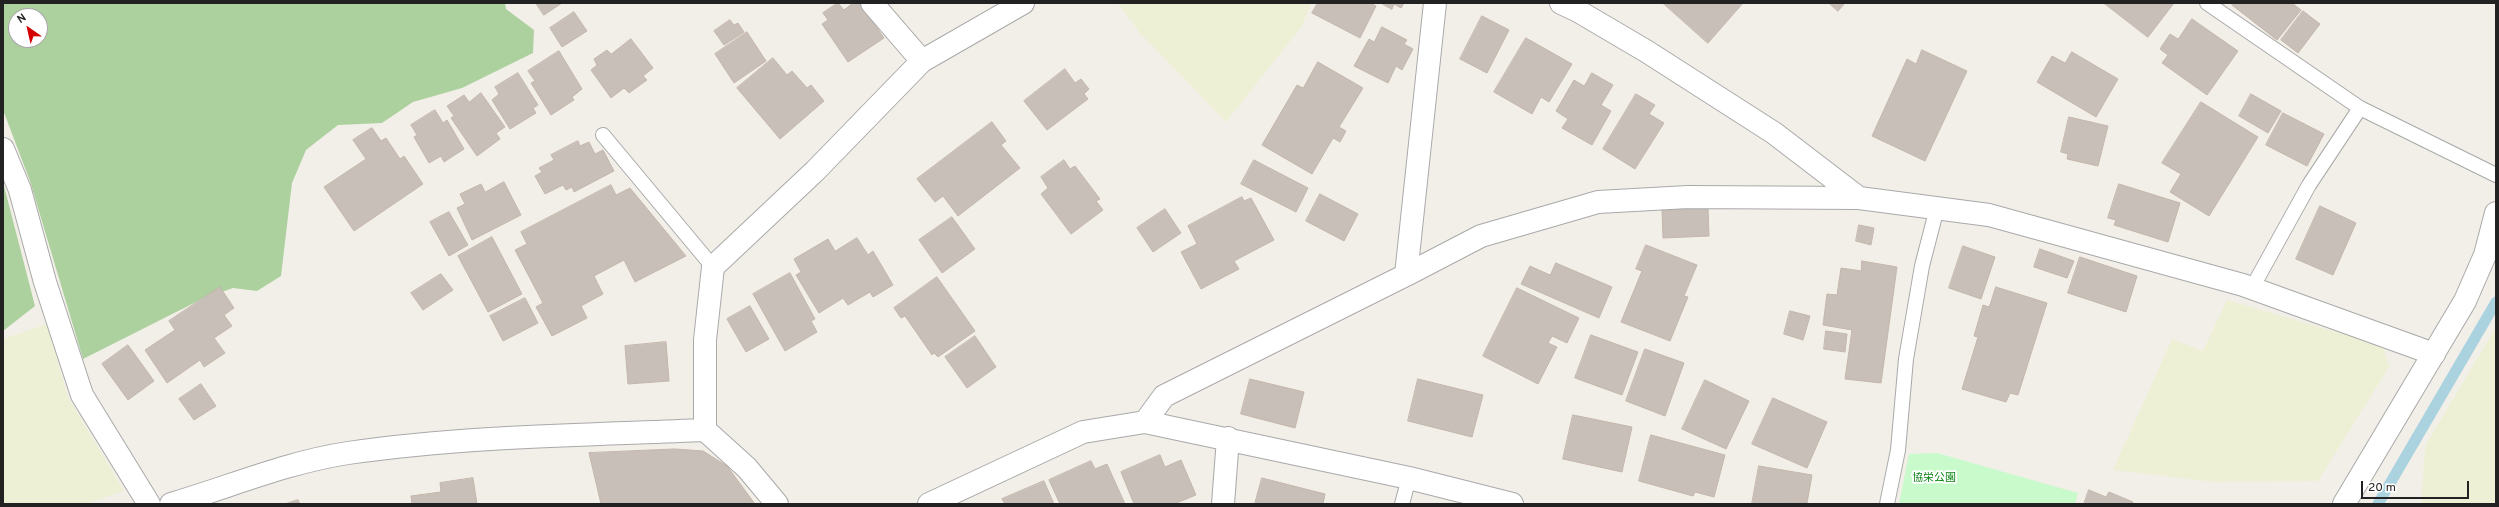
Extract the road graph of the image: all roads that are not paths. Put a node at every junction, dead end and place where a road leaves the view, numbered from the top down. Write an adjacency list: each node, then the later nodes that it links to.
1 (872, 3): 6 (street)
2 (1024, 3): 6 (street)
3 (1435, 3): 15 (street)
4 (1562, 3): 11 (street)
5 (2207, 3): 7 (lane)
6 (922, 61): 14 (street)
7 (2360, 108): 10 (lane); 16 (lane)
8 (603, 135): 14 (lane)
9 (3, 149): 23 (street)
10 (2496, 175)
11 (1859, 198): 12 (street); 15 (street)
12 (1937, 208): 16 (street); 30 (lane)
13 (2496, 213): 17 (street)
14 (713, 267): 19 (street)
15 (1406, 275): 18 (street)
16 (2252, 288): 17 (street)
17 (2434, 354): 31 (street)
18 (1145, 422): 20 (street); 26 (street)
19 (705, 430): 22 (street); 25 (street)
20 (1228, 438): 21 (street); 27 (street)
21 (1409, 478): 28 (lane); 29 (street)
22 (216, 498): 24 (street)
23 (149, 504)
24 (171, 504)
25 (778, 504)
26 (929, 504)
27 (1223, 504)
28 (1402, 504)
29 (1512, 504)
30 (1887, 504)
31 (2344, 504)

